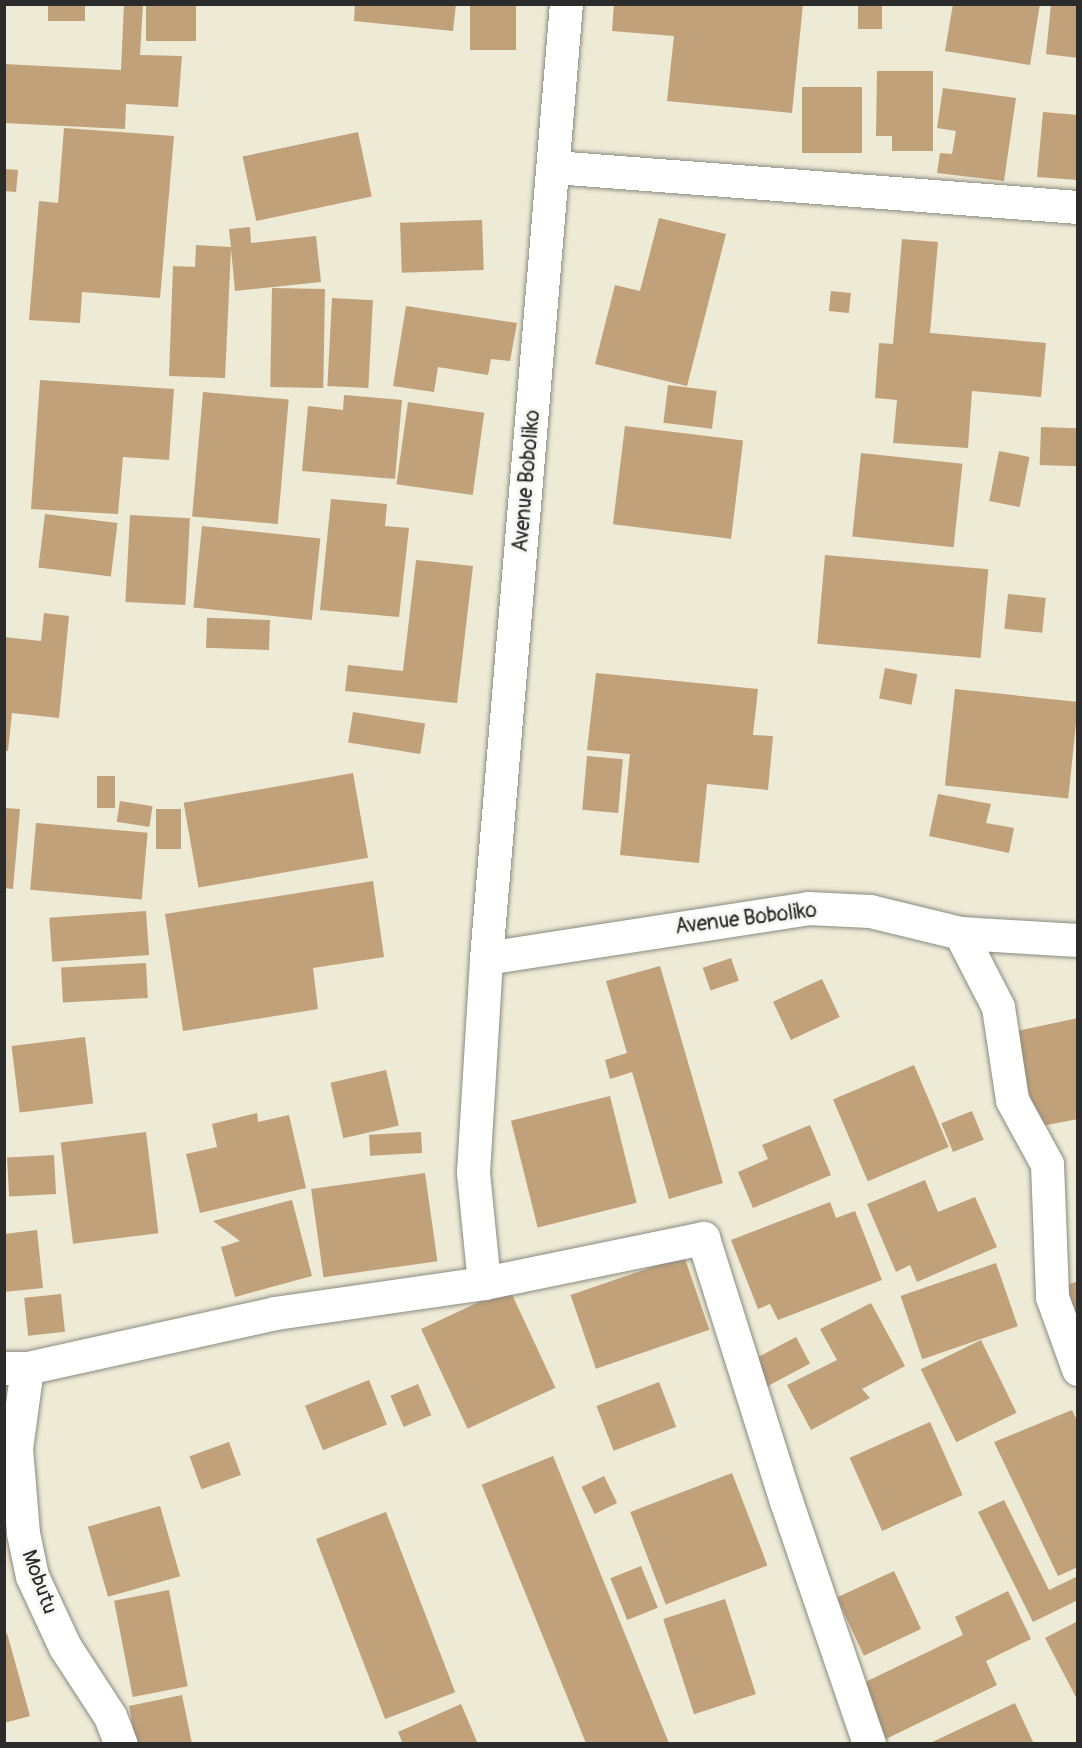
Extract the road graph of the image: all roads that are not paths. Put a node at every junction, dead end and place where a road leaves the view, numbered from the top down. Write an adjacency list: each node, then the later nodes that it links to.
1 (566, 4): 2 (street, Avenue Boboliko)
2 (554, 167): 3 (street); 6 (street, Avenue Boboliko)
3 (1077, 207)
4 (960, 933): 5 (street, Avenue Boboliko); 6 (street, Avenue Boboliko); 9 (street)
5 (1077, 940)
6 (486, 958): 7 (street, Avenue Boboliko)
7 (484, 1282): 8 (street); 11 (street)
8 (16, 1368): 10 (street, Mobutu)
9 (1077, 1369)
10 (121, 1743)
11 (869, 1743)

